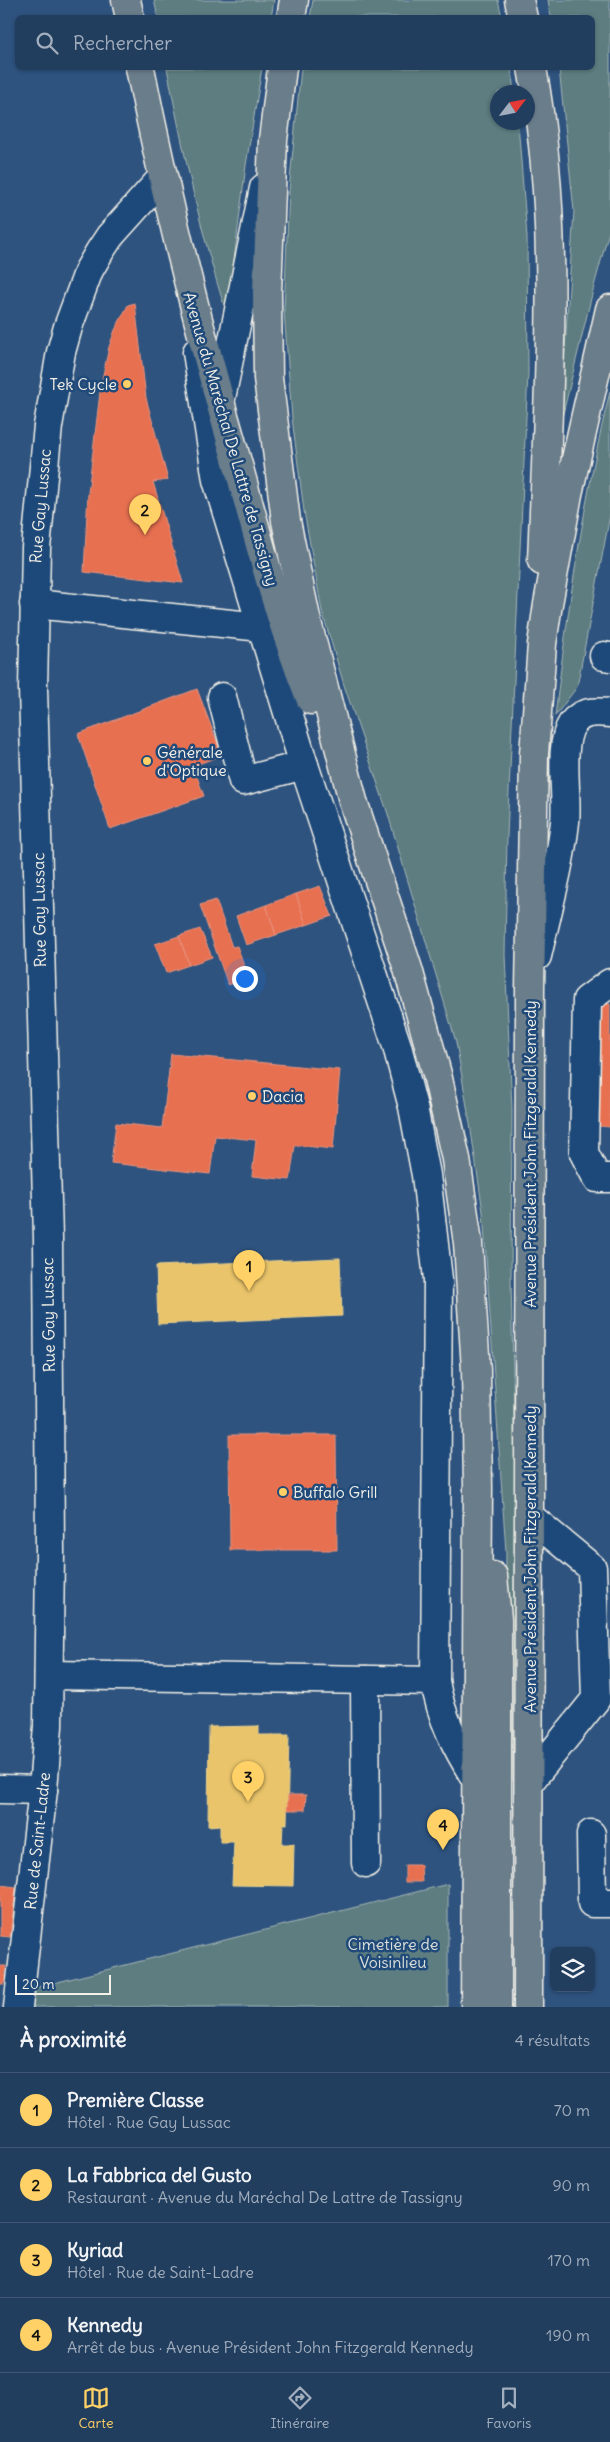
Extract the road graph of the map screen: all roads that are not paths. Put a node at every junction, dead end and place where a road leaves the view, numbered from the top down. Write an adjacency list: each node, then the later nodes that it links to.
1 (126, 0): 4 (main road)
2 (294, 0): 5 (main road)
3 (519, 0): 6 (main road)
4 (129, 15)
5 (292, 15)
6 (522, 15)
7 (140, 70): 11 (main road, Avenue du Maréchal De Lattre de Tassigny)
8 (282, 70): 10 (main road, Avenue Président John Fitzgerald Kennedy)
9 (532, 70): 19 (main road)
10 (273, 140): 14 (street); 22 (main road, Avenue Président John Fitzgerald Kennedy)
11 (162, 178): 12 (main road, Avenue du Maréchal De Lattre de Tassigny); 16 (street, Rue Gay Lussac)
12 (184, 269): 14 (main road, Avenue du Maréchal De Lattre de Tassigny); 15 (street)
13 (610, 308): 19 (main road, Avenue Président John Fitzgerald Kennedy)
14 (220, 402): 15 (street); 22 (main road, Avenue du Maréchal De Lattre de Tassigny)
15 (213, 457): 17 (street)
16 (34, 604): 17 (street); 28 (street, Rue Gay Lussac)
17 (262, 627): 21 (street)
18 (222, 697): 21 (street)
19 (537, 702): 24 (main road, Avenue Président John Fitzgerald Kennedy)
20 (610, 713): 24 (street)
21 (304, 765): 30 (street)
22 (353, 801): 26 (main road, Avenue Président John Fitzgerald Kennedy)
23 (610, 983): 25 (street)
24 (530, 989): 27 (main road, Avenue Président John Fitzgerald Kennedy)
25 (610, 1178)
26 (478, 1488): 31 (main road, Avenue Président John Fitzgerald Kennedy); 40 (main road, Avenue Président John Fitzgerald Kennedy)
27 (530, 1517): 32 (main road, Avenue Président John Fitzgerald Kennedy); 32 (street)
28 (49, 1675): 29 (street); 34 (street, Rue de Saint-Ladre)
29 (365, 1680): 30 (street); 36 (street)
30 (436, 1681): 31 (street)
31 (476, 1779): 39 (main road, Avenue Président John Fitzgerald Kennedy)
32 (530, 1781): 41 (main road, Avenue Président John Fitzgerald Kennedy)
33 (0, 1789): 34 (street)
34 (44, 1790): 38 (street, Rue de Saint-Ladre)
35 (591, 1834): 37 (street)
36 (366, 1863)
37 (610, 1903)
38 (12, 2002)
39 (475, 2007)
40 (496, 2007)
41 (528, 2007)

